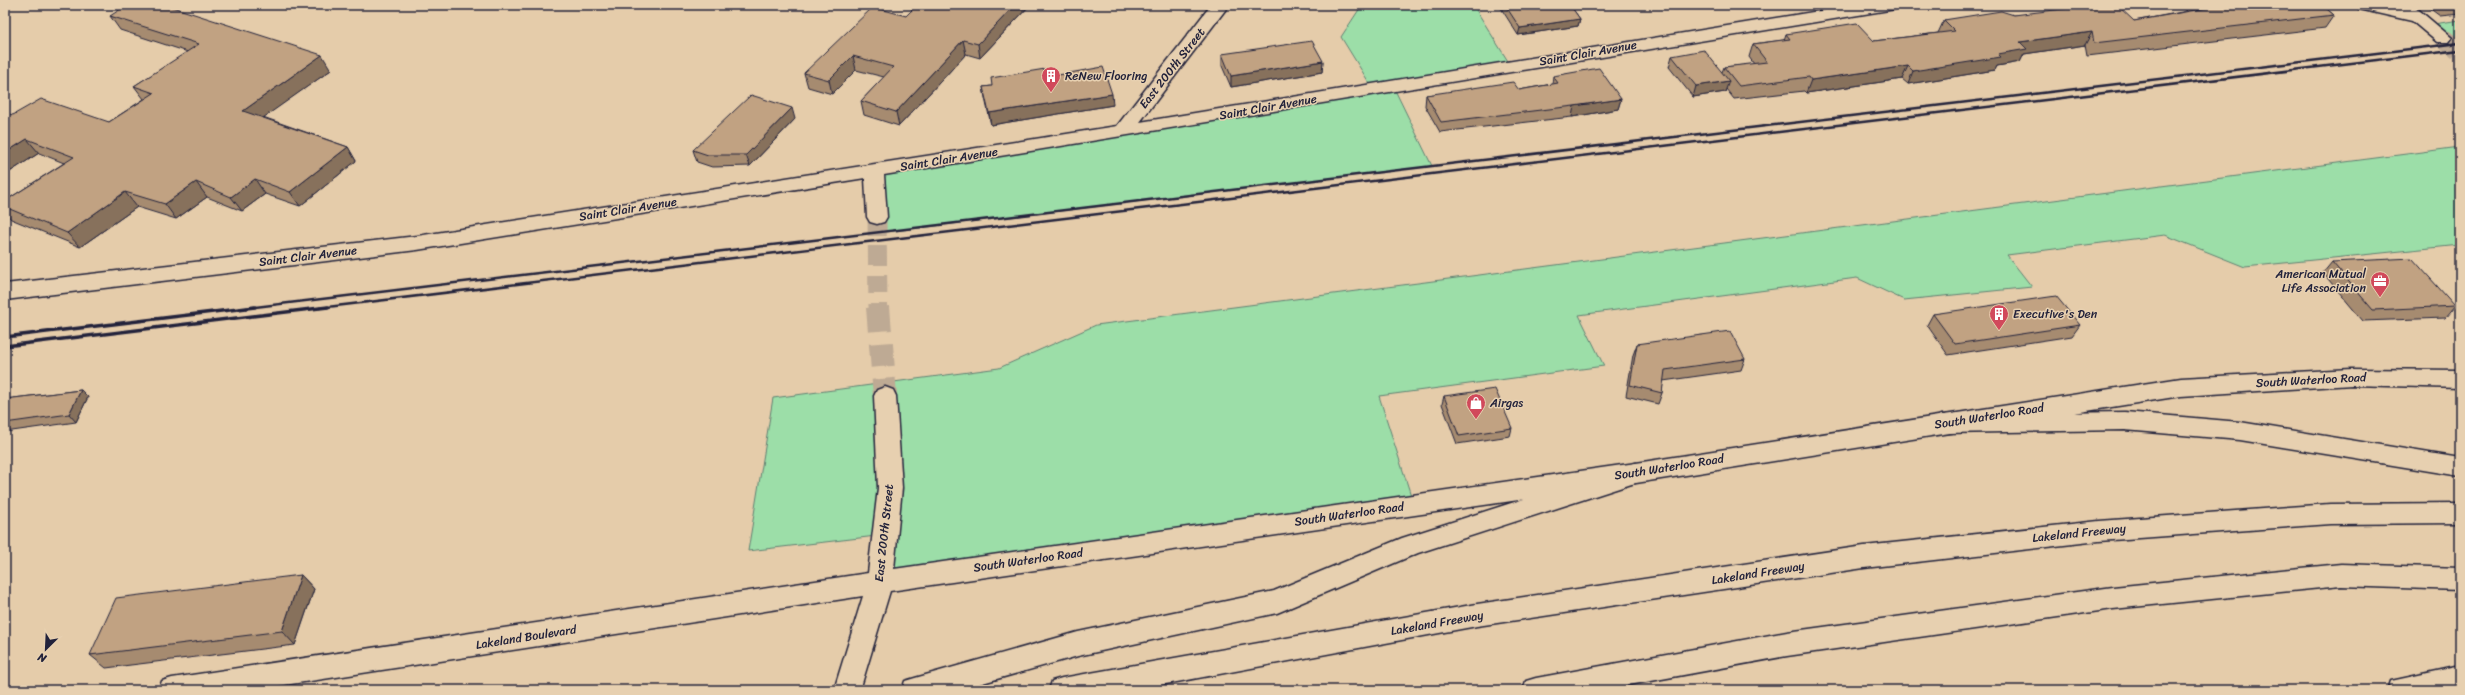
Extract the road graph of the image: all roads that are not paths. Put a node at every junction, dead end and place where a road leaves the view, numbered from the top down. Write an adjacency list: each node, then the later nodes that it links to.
1 (1220, 5): 7 (main road, East 200th Street)
2 (1889, 5): 7 (main road, Saint Clair Avenue)
3 (2365, 5): 5 (main road)
4 (2402, 5): 5 (main road)
5 (2418, 18): 6 (main road)
6 (2443, 38)
7 (1123, 131): 8 (main road, Saint Clair Avenue)
8 (874, 170): 9 (main road); 10 (main road, Saint Clair Avenue)
9 (877, 217)
10 (5, 292)
11 (2460, 379): 13 (main road, South Waterloo Road)
12 (885, 396): 18 (main road, East 200th Street)
13 (1942, 424): 14 (main road); 15 (main road, South Waterloo Road)
14 (2460, 467)
15 (1636, 473): 18 (main road, South Waterloo Road); 22 (main road)
16 (2460, 513): 23 (main road, Lakeland Freeway)
17 (2460, 579): 24 (main road)
18 (880, 582): 20 (main road, Lakeland Boulevard); 21 (main road, East 200th Street)
19 (2460, 678): 25 (main road)
20 (172, 690)
21 (847, 690)
22 (915, 690)
23 (1062, 690)
24 (1536, 690)
25 (2401, 690)

